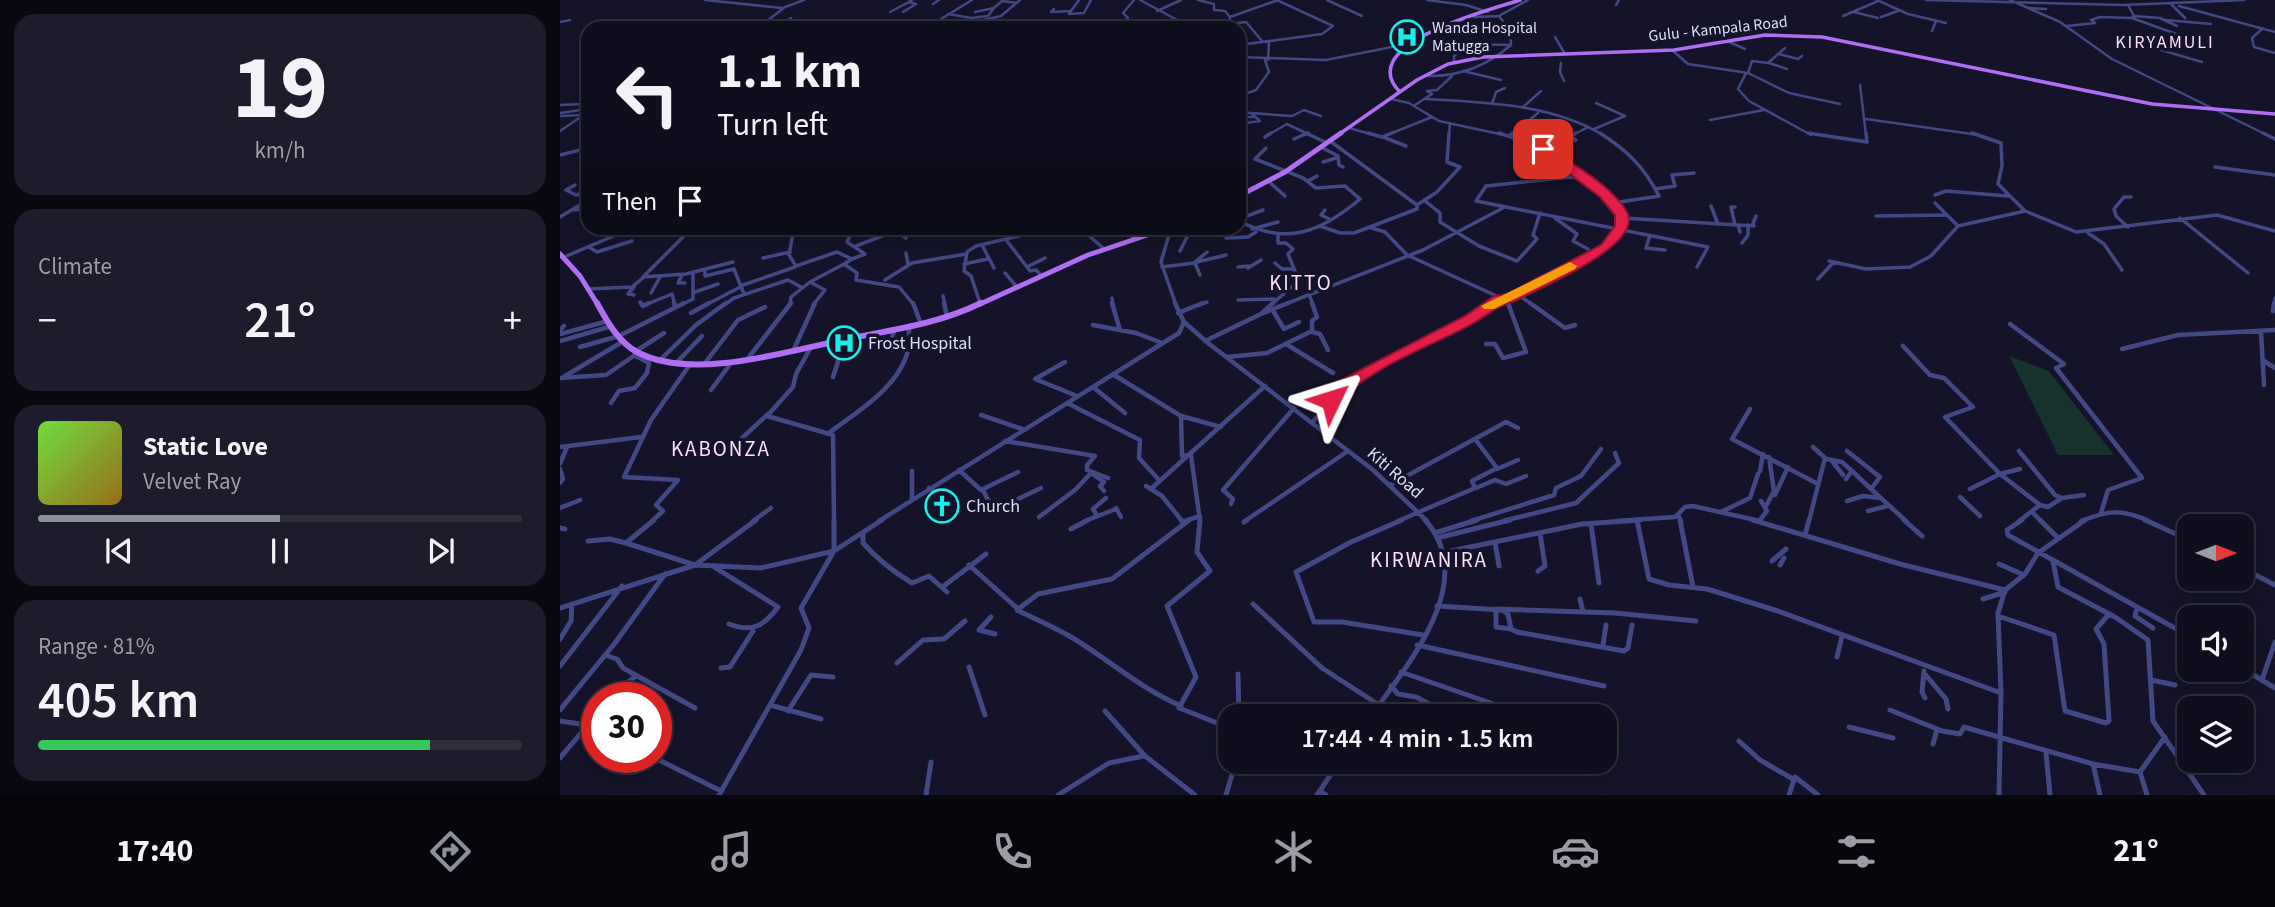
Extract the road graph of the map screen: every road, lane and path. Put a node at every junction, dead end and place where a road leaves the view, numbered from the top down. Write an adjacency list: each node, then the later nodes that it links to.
1 (705, 0): 38 (street)
2 (786, 0): 24 (street)
3 (804, 0): 24 (street)
4 (939, 0): 31 (street)
5 (972, 0): 52 (street)
6 (1079, 0): 43 (street)
7 (1091, 0): 43 (street)
8 (1134, 0): 67 (street)
9 (1140, 0): 44 (street)
10 (1181, 0): 44 (street)
11 (1198, 0): 32 (street)
12 (1217, 0): 32 (street)
13 (1257, 0): 33 (street)
14 (1327, 0): 53 (street)
15 (1427, 0): 34 (street)
16 (1447, 0): 34 (street)
17 (1520, 0): 49 (main road)
18 (1528, 0): 54 (street)
19 (1619, 0): 35 (street)
20 (1877, 0): 45 (street); 50 (street)
21 (1926, 0): 30 (street)
22 (2010, 0): 30 (street)
23 (2244, 0): 37 (street)
24 (794, 1): 38 (street)
25 (911, 1): 46 (street); 47 (street)
26 (1018, 1): 39 (street); 66 (street)
27 (1275, 1): 33 (street); 84 (street)
28 (2048, 2): 29 (street); 30 (street)
29 (2062, 2): 36 (street)
30 (2017, 3): 40 (street)
31 (933, 4)
32 (1215, 5): 56 (street)
33 (1266, 5): 56 (street)
34 (1452, 5): 49 (street)
35 (1616, 5)
36 (2128, 5): 37 (street); 58 (street)
37 (2171, 5): 63 (street); 73 (street)
38 (782, 8): 64 (street)
39 (994, 8): 48 (street); 52 (street)
40 (2028, 8): 41 (street); 76 (street)
41 (2045, 8)
42 (1054, 9): 43 (street)
43 (1071, 11)
44 (1157, 11): 68 (street)
45 (1899, 11): 50 (street); 70 (street)
46 (890, 12)
47 (903, 12)
48 (975, 12)
49 (1488, 12): 57 (main road)
50 (1853, 12): 55 (street)
51 (2234, 13): 73 (street)
52 (948, 14): 60 (street)
53 (1362, 16)
54 (1499, 16): 57 (street); 79 (street)
55 (1843, 16)
56 (1230, 17): 69 (street)
57 (1474, 17): 88 (main road)
58 (2133, 17): 62 (street); 76 (street); 101 (street)
59 (791, 18): 65 (street)
60 (941, 19)
61 (569, 20): 71 (street)
62 (2166, 20): 63 (street); 77 (street)
63 (2187, 20): 75 (street)
64 (766, 21)
65 (787, 21)
66 (979, 21)
67 (1124, 21)
68 (1178, 21)
69 (1230, 21)
70 (1937, 21): 74 (street); 81 (street)
71 (560, 22)
72 (1246, 22): 86 (street)
73 (2233, 22): 80 (street)
74 (1946, 23)
75 (2211, 24)
76 (2066, 26): 127 (street)
77 (2177, 26)
78 (1467, 29): 79 (street)
79 (1509, 29): 89 (street)
80 (2262, 30): 82 (street); 94 (street)
81 (1932, 31)
82 (2275, 32)
83 (1555, 37): 95 (street)
84 (1269, 41): 86 (street); 99 (street)
85 (1727, 41): 91 (street); 92 (main road, Gulu - Kampala Road); 127 (main road, Gulu - Kampala Road)
86 (1263, 42): 87 (street)
87 (1246, 44)
88 (1407, 44): 99 (street); 113 (main road)
89 (1511, 44): 96 (street); 100 (street)
90 (1784, 48): 93 (street)
91 (1745, 49)
92 (1672, 50): 95 (main road, Gulu - Kampala Road); 106 (street)
93 (1778, 53): 97 (street); 103 (street)
94 (2275, 53)
95 (1565, 54): 96 (main road, Gulu - Kampala Road)
96 (1499, 56): 100 (main road, Gulu - Kampala Road); 105 (street)
97 (1802, 56)
98 (1246, 58): 99 (street)
99 (1266, 60): 115 (street)
100 (1454, 62): 107 (main road, Gulu - Kampala Road)
101 (2202, 62)
102 (1561, 63): 110 (street)
103 (1768, 63): 104 (street); 106 (street)
104 (1787, 69)
105 (1462, 70): 108 (street); 109 (street)
106 (1747, 73): 121 (street); 126 (street)
107 (1424, 75): 108 (street); 113 (main road, Gulu - Kampala Road)
108 (1452, 76): 117 (street)
109 (1501, 80)
110 (1564, 80)
111 (1860, 85): 137 (street)
112 (1505, 88): 120 (street)
113 (1401, 91): 116 (main road, Gulu - Kampala Road)
114 (1541, 91): 124 (street)
115 (1246, 94)
116 (1391, 99): 123 (street); 141 (main road, Gulu - Kampala Road)
117 (1426, 99): 120 (street); 123 (street)
118 (1596, 103): 142 (street)
119 (581, 104): 122 (street)
120 (1492, 104): 124 (street)
121 (1840, 104)
122 (560, 105)
123 (1414, 106): 136 (street)
124 (1522, 107): 130 (street)
125 (581, 109): 129 (street)
126 (1765, 110): 137 (street); 138 (street)
127 (2220, 111): 131 (main road, Gulu - Kampala Road); 149 (street)
128 (581, 112): 129 (street)
129 (560, 113)
130 (1538, 113): 142 (street); 145 (street)
131 (2275, 114)
132 (1246, 115): 133 (street)
133 (1252, 115): 135 (street); 139 (street)
134 (581, 116): 143 (street)
135 (1321, 116)
136 (1432, 117): 140 (street); 147 (street)
137 (1866, 119): 176 (street)
138 (1710, 120)
139 (1246, 123)
140 (1450, 123): 145 (street); 178 (street)
141 (1349, 128): 147 (street); 150 (main road, Gulu - Kampala Road)
142 (1591, 128): 154 (street); 171 (street)
143 (560, 131)
144 (1308, 133): 146 (street); 148 (street); 150 (street)
145 (1509, 136): 154 (street)
146 (1265, 137)
147 (1382, 137): 151 (street)
148 (1294, 139)
149 (2275, 139)
150 (1329, 142): 152 (main road, Gulu - Kampala Road); 182 (street)
151 (1406, 146)
152 (1321, 147): 158 (street); 163 (main road, Gulu - Kampala Road)
153 (1266, 148): 163 (street)
154 (1543, 149): 157 (street)
155 (581, 150): 156 (street)
156 (560, 155)
157 (1554, 156): 162 (street); 167 (street)
158 (1336, 158): 159 (street); 160 (street)
159 (1322, 162)
160 (1343, 167)
161 (2215, 167): 165 (street)
162 (1550, 169)
163 (1285, 172): 168 (main road, Gulu - Kampala Road); 169 (street)
164 (1694, 173): 171 (street)
165 (2275, 175)
166 (1317, 176): 169 (street)
167 (1580, 176): 179 (street); 184 (street)
168 (1268, 181): 172 (main road, Gulu - Kampala Road); 175 (street)
169 (1308, 181): 200 (street)
170 (575, 185): 173 (street)
171 (1655, 189): 179 (street)
172 (1246, 192)
173 (581, 194)
174 (1935, 195): 176 (street)
175 (1285, 196)
176 (2009, 196): 190 (street)
177 (2131, 197): 209 (street)
178 (1424, 200): 182 (street); 218 (street)
179 (1612, 203): 197 (street)
180 (1935, 203): 193 (street)
181 (581, 205): 189 (street)
182 (1417, 205): 210 (street)
183 (1711, 206): 203 (street)
184 (1503, 207): 191 (street); 218 (street)
185 (1735, 207): 204 (street)
186 (581, 209): 189 (street)
187 (1263, 210): 199 (street)
188 (1325, 210): 200 (street)
189 (572, 211): 196 (street)
190 (2025, 211): 208 (street); 216 (street)
191 (1540, 214): 192 (street); 218 (street)
192 (1551, 215): 212 (street); 244 (street)
193 (1947, 215): 195 (street); 208 (street)
194 (1756, 216): 207 (street)
195 (1876, 216)
196 (560, 217)
197 (1623, 218): 201 (street); 212 (street)
198 (2179, 218): 209 (street); 214 (street); 277 (street)
199 (1246, 219)
200 (1332, 220): 206 (street)
201 (1682, 221): 203 (street); 211 (street)
202 (1278, 222): 213 (street)
203 (1718, 224): 204 (street)
204 (1737, 225): 207 (street); 215 (street)
205 (1246, 226): 213 (street)
206 (1320, 226): 210 (street); 233 (street)
207 (1752, 226): 239 (street)
208 (1958, 226): 283 (street)
209 (2129, 227): 216 (street)
210 (1372, 228): 252 (street)
211 (1683, 228)
212 (1619, 230): 232 (street); 297 (street)
213 (1254, 231): 217 (street); 233 (street)
214 (2275, 231)
215 (1740, 232)
216 (2088, 232): 274 (street)
217 (1246, 234)
218 (1457, 234): 252 (street)
219 (616, 235): 241 (street)
220 (685, 235): 281 (street)
221 (793, 235): 247 (street)
222 (850, 235): 242 (street)
223 (885, 235): 242 (street)
224 (901, 235): 235 (street)
225 (1024, 235): 238 (street)
226 (1088, 235): 243 (street)
227 (1131, 235): 234 (street)
228 (1141, 235): 234 (main road)
229 (1167, 235): 268 (street)
230 (1188, 235): 246 (street)
231 (1242, 235): 236 (street)
232 (1650, 235): 245 (street); 270 (street)
233 (1278, 236): 273 (street)
234 (1133, 237): 243 (main road)
235 (906, 238)
236 (1231, 239)
237 (632, 241): 241 (street)
238 (1007, 241): 240 (street); 267 (street)
239 (1742, 243)
240 (982, 245): 250 (street); 257 (street)
241 (589, 247): 253 (street)
242 (856, 247): 256 (street)
243 (1102, 247): 279 (main road)
244 (1588, 249)
245 (1665, 250)
246 (1180, 251)
247 (790, 252): 254 (street); 266 (street)
248 (1207, 252): 261 (street)
249 (906, 253): 263 (street)
250 (966, 254): 263 (street); 264 (street)
251 (1226, 255): 261 (street)
252 (1409, 255): 296 (street); 301 (street)
253 (562, 256): 292 (main road)
254 (763, 258)
255 (1045, 258): 267 (street)
256 (852, 259): 262 (street); 266 (street)
257 (988, 259): 264 (street); 271 (street)
258 (1261, 260): 269 (street)
259 (733, 262): 272 (street)
260 (1275, 262): 273 (street)
261 (1195, 263): 268 (street); 280 (street)
262 (844, 264): 284 (street); 285 (street)
263 (908, 264): 284 (street)
264 (964, 264): 307 (street)
265 (690, 266): 278 (street)
266 (796, 266): 288 (street)
267 (1027, 267): 279 (street)
268 (1162, 267): 313 (street, Kiti Road)
269 (1238, 267)
270 (1697, 267)
271 (994, 268)
272 (705, 269): 275 (street); 288 (street)
273 (1293, 269): 303 (street)
274 (2122, 270)
275 (693, 273): 278 (street); 293 (street)
276 (1005, 273): 290 (street)
277 (2248, 273)
278 (684, 274): 282 (street); 286 (street)
279 (1041, 275): 290 (main road)
280 (1200, 275)
281 (644, 277): 282 (street); 289 (street)
282 (661, 277): 294 (street)
283 (1818, 279)
284 (885, 280): 320 (street)
285 (810, 282): 291 (street); 344 (street)
286 (685, 283)
287 (718, 284): 293 (street)
288 (743, 285): 295 (street); 312 (street)
289 (634, 286): 292 (street); 298 (street)
290 (1016, 286): 307 (main road)
291 (801, 287): 295 (street); 347 (street)
292 (587, 289): 318 (main road)
293 (695, 292): 308 (street)
294 (651, 293)
295 (744, 294): 349 (street)
296 (1309, 294): 310 (street); 327 (street)
297 (1517, 294): 301 (street); 322 (street)
298 (634, 295)
299 (943, 296): 315 (street)
300 (1112, 298): 326 (street)
301 (1504, 298): 338 (street); 373 (street)
302 (2275, 298): 311 (street)
303 (1274, 299): 304 (street); 314 (street)
304 (1238, 300)
305 (640, 302): 308 (street)
306 (1207, 302): 313 (street)
307 (980, 303): 315 (main road)
308 (675, 306): 332 (street)
309 (765, 307): 354 (street)
310 (1272, 309): 314 (street); 317 (street)
311 (2273, 311)
312 (691, 313)
313 (1178, 313): 316 (street, Kiti Road)
314 (1261, 314): 335 (street)
315 (948, 318): 320 (main road)
316 (1184, 322): 335 (street, Kiti Road); 336 (street)
317 (1299, 322)
318 (610, 323): 324 (street); 332 (main road); 334 (street)
319 (2010, 324): 439 (street)
320 (922, 325): 323 (main road)
321 (1093, 325): 326 (street)
322 (1575, 325)
323 (909, 328): 325 (main road); 340 (street)
324 (561, 330)
325 (894, 331): 333 (main road); 340 (street)
326 (1121, 331): 336 (street)
327 (1312, 331): 337 (street); 345 (street)
328 (2275, 331): 330 (street)
329 (664, 332): 346 (street)
330 (2261, 332): 343 (street); 350 (street)
331 (702, 336): 351 (street)
332 (620, 339): 342 (street); 346 (main road); 359 (street)
333 (846, 339): 339 (main road); 358 (street)
334 (560, 341)
335 (1205, 341): 348 (street, Kiti Road)
336 (1163, 343): 357 (street)
337 (1286, 344): 348 (street); 356 (street)
338 (1486, 344)
339 (812, 345): 344 (main road); 369 (street)
340 (909, 345): 377 (street)
341 (1903, 346): 404 (street)
342 (580, 347)
343 (2122, 349)
344 (792, 350): 347 (main road); 363 (street)
345 (1328, 350)
346 (635, 353): 349 (main road); 359 (street); 365 (street)
347 (749, 357): 354 (main road)
348 (1227, 357): 361 (street, Kiti Road)
349 (660, 360): 351 (main road)
350 (2263, 360): 355 (street); 360 (street)
351 (678, 361): 352 (main road)
352 (691, 362): 354 (main road); 378 (street)
353 (1065, 362): 364 (street)
354 (705, 363)
355 (2275, 368)
356 (1333, 373)
357 (1114, 375): 362 (street); 372 (street)
358 (833, 377)
359 (561, 378)
360 (2264, 385)
361 (1265, 386): 367 (street, Kiti Road); 374 (street)
362 (1093, 387): 364 (street); 370 (street)
363 (711, 390)
364 (1078, 396): 366 (street)
365 (611, 403)
366 (1067, 403): 376 (street); 407 (street)
367 (1294, 408): 373 (street, Kiti Road); 429 (street)
368 (1750, 410): 391 (street)
369 (768, 413): 377 (street); 389 (street)
370 (1125, 413)
371 (981, 415): 376 (street)
372 (1181, 416): 374 (street); 390 (street)
373 (1313, 422): 385 (street, Kiti Road)
374 (1221, 427): 390 (street)
375 (1518, 428): 379 (street)
376 (1023, 429): 380 (street)
377 (830, 433): 463 (street)
378 (642, 437): 381 (street); 461 (street)
379 (1475, 439): 399 (street); 410 (street)
380 (1004, 441): 398 (street); 403 (street)
381 (567, 446): 382 (street); 394 (street)
382 (560, 447)
383 (1813, 447): 392 (street)
384 (1601, 449): 454 (street)
385 (1348, 451): 410 (street, Kiti Road); 449 (street)
386 (1847, 451): 416 (street)
387 (2019, 451): 425 (street)
388 (1615, 453): 454 (street)
389 (701, 455)
390 (1191, 455): 407 (street); 442 (street)
391 (1766, 455): 395 (street); 430 (street); 437 (street)
392 (1826, 458): 401 (street); 401 (street); 409 (street)
393 (1518, 460): 399 (street)
394 (560, 464)
395 (1788, 467): 409 (street); 430 (street)
396 (2020, 469): 404 (street)
397 (560, 470): 408 (street)
398 (959, 470): 413 (street); 418 (street)
399 (1496, 470): 415 (street)
400 (912, 471): 426 (street)
401 (1852, 471): 416 (street)
402 (1018, 472): 418 (street)
403 (1091, 473): 406 (street); 419 (street); 444 (street)
404 (2000, 474): 417 (street); 431 (street)
405 (1526, 476): 415 (street)
406 (1108, 478)
407 (1160, 480): 412 (street)
408 (560, 483)
409 (1818, 484): 456 (street)
410 (1390, 485): 436 (street, Kiti Road)
411 (1146, 486): 412 (street)
412 (1153, 487): 448 (street)
413 (929, 488): 422 (street); 426 (street)
414 (1041, 488): 418 (street)
415 (1475, 488): 436 (street)
416 (1871, 489): 424 (street)
417 (1970, 489)
418 (983, 490)
419 (1104, 491)
420 (2084, 495): 425 (street)
421 (1960, 496): 443 (street)
422 (943, 498)
423 (1106, 498): 440 (street)
424 (1881, 498): 428 (street); 432 (street)
425 (2062, 498): 431 (street)
426 (912, 499): 453 (street)
427 (580, 500): 433 (street)
428 (1847, 501)
429 (1231, 504)
430 (1765, 505): 447 (street)
431 (2040, 505): 438 (street)
432 (1888, 506): 435 (street); 457 (street)
433 (560, 508)
434 (771, 508): 471 (street)
435 (1868, 511)
436 (1419, 512): 454 (street, Kiti Road); 508 (street)
437 (1721, 512): 441 (street); 447 (street)
438 (2033, 513): 458 (street); 465 (street)
439 (2101, 513): 455 (street); 458 (street)
440 (1096, 515): 445 (street); 451 (street)
441 (1678, 515): 446 (street); 483 (street)
442 (1200, 516): 448 (street); 541 (street)
443 (1980, 516)
444 (1039, 517)
445 (1121, 517)
446 (1637, 520): 450 (street); 483 (street)
447 (1758, 521): 456 (street)
448 (1183, 522): 492 (street)
449 (1244, 522)
450 (1591, 524): 452 (street); 480 (street)
451 (1071, 529)
452 (1540, 533): 460 (street); 476 (street)
453 (863, 534): 463 (street); 472 (street)
454 (1439, 534): 464 (street, Kiti Road)
455 (2177, 534)
456 (1805, 535): 484 (street)
457 (1922, 536)
458 (2058, 538): 465 (street)
459 (588, 541): 461 (street)
460 (1495, 542): 464 (street); 475 (street)
461 (626, 543): 471 (street)
462 (1786, 549): 468 (street)
463 (834, 551): 474 (street); 540 (street)
464 (1446, 552): 489 (street, Kiti Road)
465 (2038, 553): 469 (street); 479 (street)
466 (986, 554): 472 (street)
467 (1784, 558): 473 (street)
468 (1772, 561)
469 (2053, 561): 490 (street); 495 (street)
470 (1999, 564): 479 (street)
471 (695, 565): 474 (street); 477 (street)
472 (969, 565): 492 (street)
473 (1780, 565)
474 (714, 566): 506 (street)
475 (1499, 566)
476 (1538, 571)
477 (665, 573): 482 (street); 514 (street)
478 (2254, 574): 481 (street)
479 (2024, 575): 484 (street)
480 (1599, 583)
481 (2275, 585)
482 (622, 586): 487 (street); 517 (street)
483 (1693, 587): 509 (street)
484 (2005, 591): 485 (street); 496 (street)
485 (1983, 598)
486 (1580, 599): 494 (street)
487 (573, 603): 491 (street); 510 (street)
488 (1253, 604): 536 (street)
489 (1437, 606): 493 (street); 508 (street, Kiti Road)
490 (2137, 607): 503 (street); 505 (street)
491 (560, 608)
492 (1018, 608): 541 (street)
493 (1496, 609): 494 (street); 504 (street); 504 (street)
494 (1583, 612): 499 (street)
495 (2109, 614): 496 (street); 526 (street)
496 (1998, 616): 533 (street)
497 (991, 617): 507 (street)
498 (965, 621): 516 (street)
499 (1696, 621)
500 (729, 624): 506 (street)
501 (1605, 625): 513 (street)
502 (1632, 625): 513 (street)
503 (2153, 628)
504 (1511, 629): 513 (street)
505 (2177, 629)
506 (754, 631): 519 (street)
507 (995, 634)
508 (1423, 635): 512 (street, Kiti Road)
509 (1842, 636): 515 (street); 520 (street)
510 (560, 639)
511 (2275, 642): 527 (street)
512 (1417, 645): 521 (street, Kiti Road); 531 (street)
513 (1604, 645)
514 (605, 655): 524 (street); 544 (street)
515 (1837, 657)
516 (897, 663)
517 (560, 666)
518 (969, 667): 548 (street)
519 (721, 668)
520 (1924, 670): 533 (street); 534 (street); 543 (street)
521 (1401, 671): 530 (street, Kiti Road); 539 (street)
522 (1238, 674): 535 (street)
523 (2254, 675): 527 (street)
524 (636, 676): 528 (street); 542 (street)
525 (833, 677): 546 (street)
526 (2151, 680): 529 (street); 556 (street)
527 (2262, 680): 532 (street)
528 (628, 682)
529 (2175, 685)
530 (1391, 686): 537 (street, Kiti Road); 538 (street)
531 (1604, 686)
532 (2275, 688)
533 (2001, 694): 558 (street)
534 (1924, 698)
535 (1239, 704)
536 (1377, 704)
537 (1380, 704)
538 (1429, 704)
539 (1494, 704)
540 (770, 705): 546 (street); 571 (street)
541 (1182, 706): 552 (street)
542 (695, 708)
543 (1948, 709)
544 (560, 710)
545 (1890, 710): 554 (street)
546 (788, 711): 549 (street)
547 (1105, 711): 562 (street)
548 (985, 715)
549 (821, 719)
550 (560, 721): 551 (street)
551 (581, 724)
552 (1218, 724)
553 (1849, 727): 557 (street)
554 (1938, 729): 558 (street); 560 (street)
555 (581, 732): 563 (street)
556 (2165, 737): 567 (street); 583 (street)
557 (1893, 738)
558 (1999, 739): 561 (street); 579 (street)
559 (1739, 741): 570 (street)
560 (1933, 744)
561 (2046, 753): 565 (street); 580 (street)
562 (1145, 756): 574 (street); 575 (street)
563 (560, 758)
564 (931, 762): 573 (street)
565 (2093, 764): 567 (street); 581 (street)
566 (672, 767): 571 (street)
567 (2140, 772): 582 (street)
568 (1232, 774): 576 (street)
569 (1333, 774): 572 (street)
570 (1793, 779): 577 (street); 578 (street)
571 (720, 793)
572 (1321, 794)
573 (926, 795)
574 (1058, 795)
575 (1195, 795)
576 (1226, 795)
577 (1789, 795)
578 (1818, 795)
579 (1998, 795)
580 (2050, 795)
581 (2101, 795)
582 (2147, 795)
583 (2204, 795)

